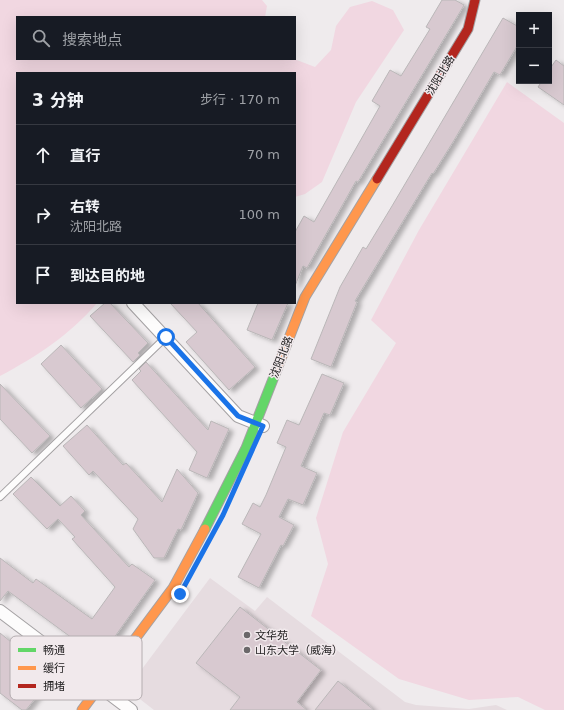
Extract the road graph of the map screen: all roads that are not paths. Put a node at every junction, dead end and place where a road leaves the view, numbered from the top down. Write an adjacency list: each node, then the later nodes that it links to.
1 (475, 0): 5 (street, 沈阳北路)
2 (470, 44): 5 (street, 沈阳北路)
3 (135, 304): 4 (street)
4 (166, 337): 5 (street); 6 (lane)
5 (259, 425): 8 (street, 沈阳北路); 10 (street, 沈阳北路)
6 (0, 497)
7 (0, 611): 9 (street)
8 (162, 619)
9 (33, 636)
10 (142, 636)
11 (95, 700): 13 (street, 沈阳北路)
12 (118, 700): 14 (street)
13 (82, 710)
14 (131, 710)

